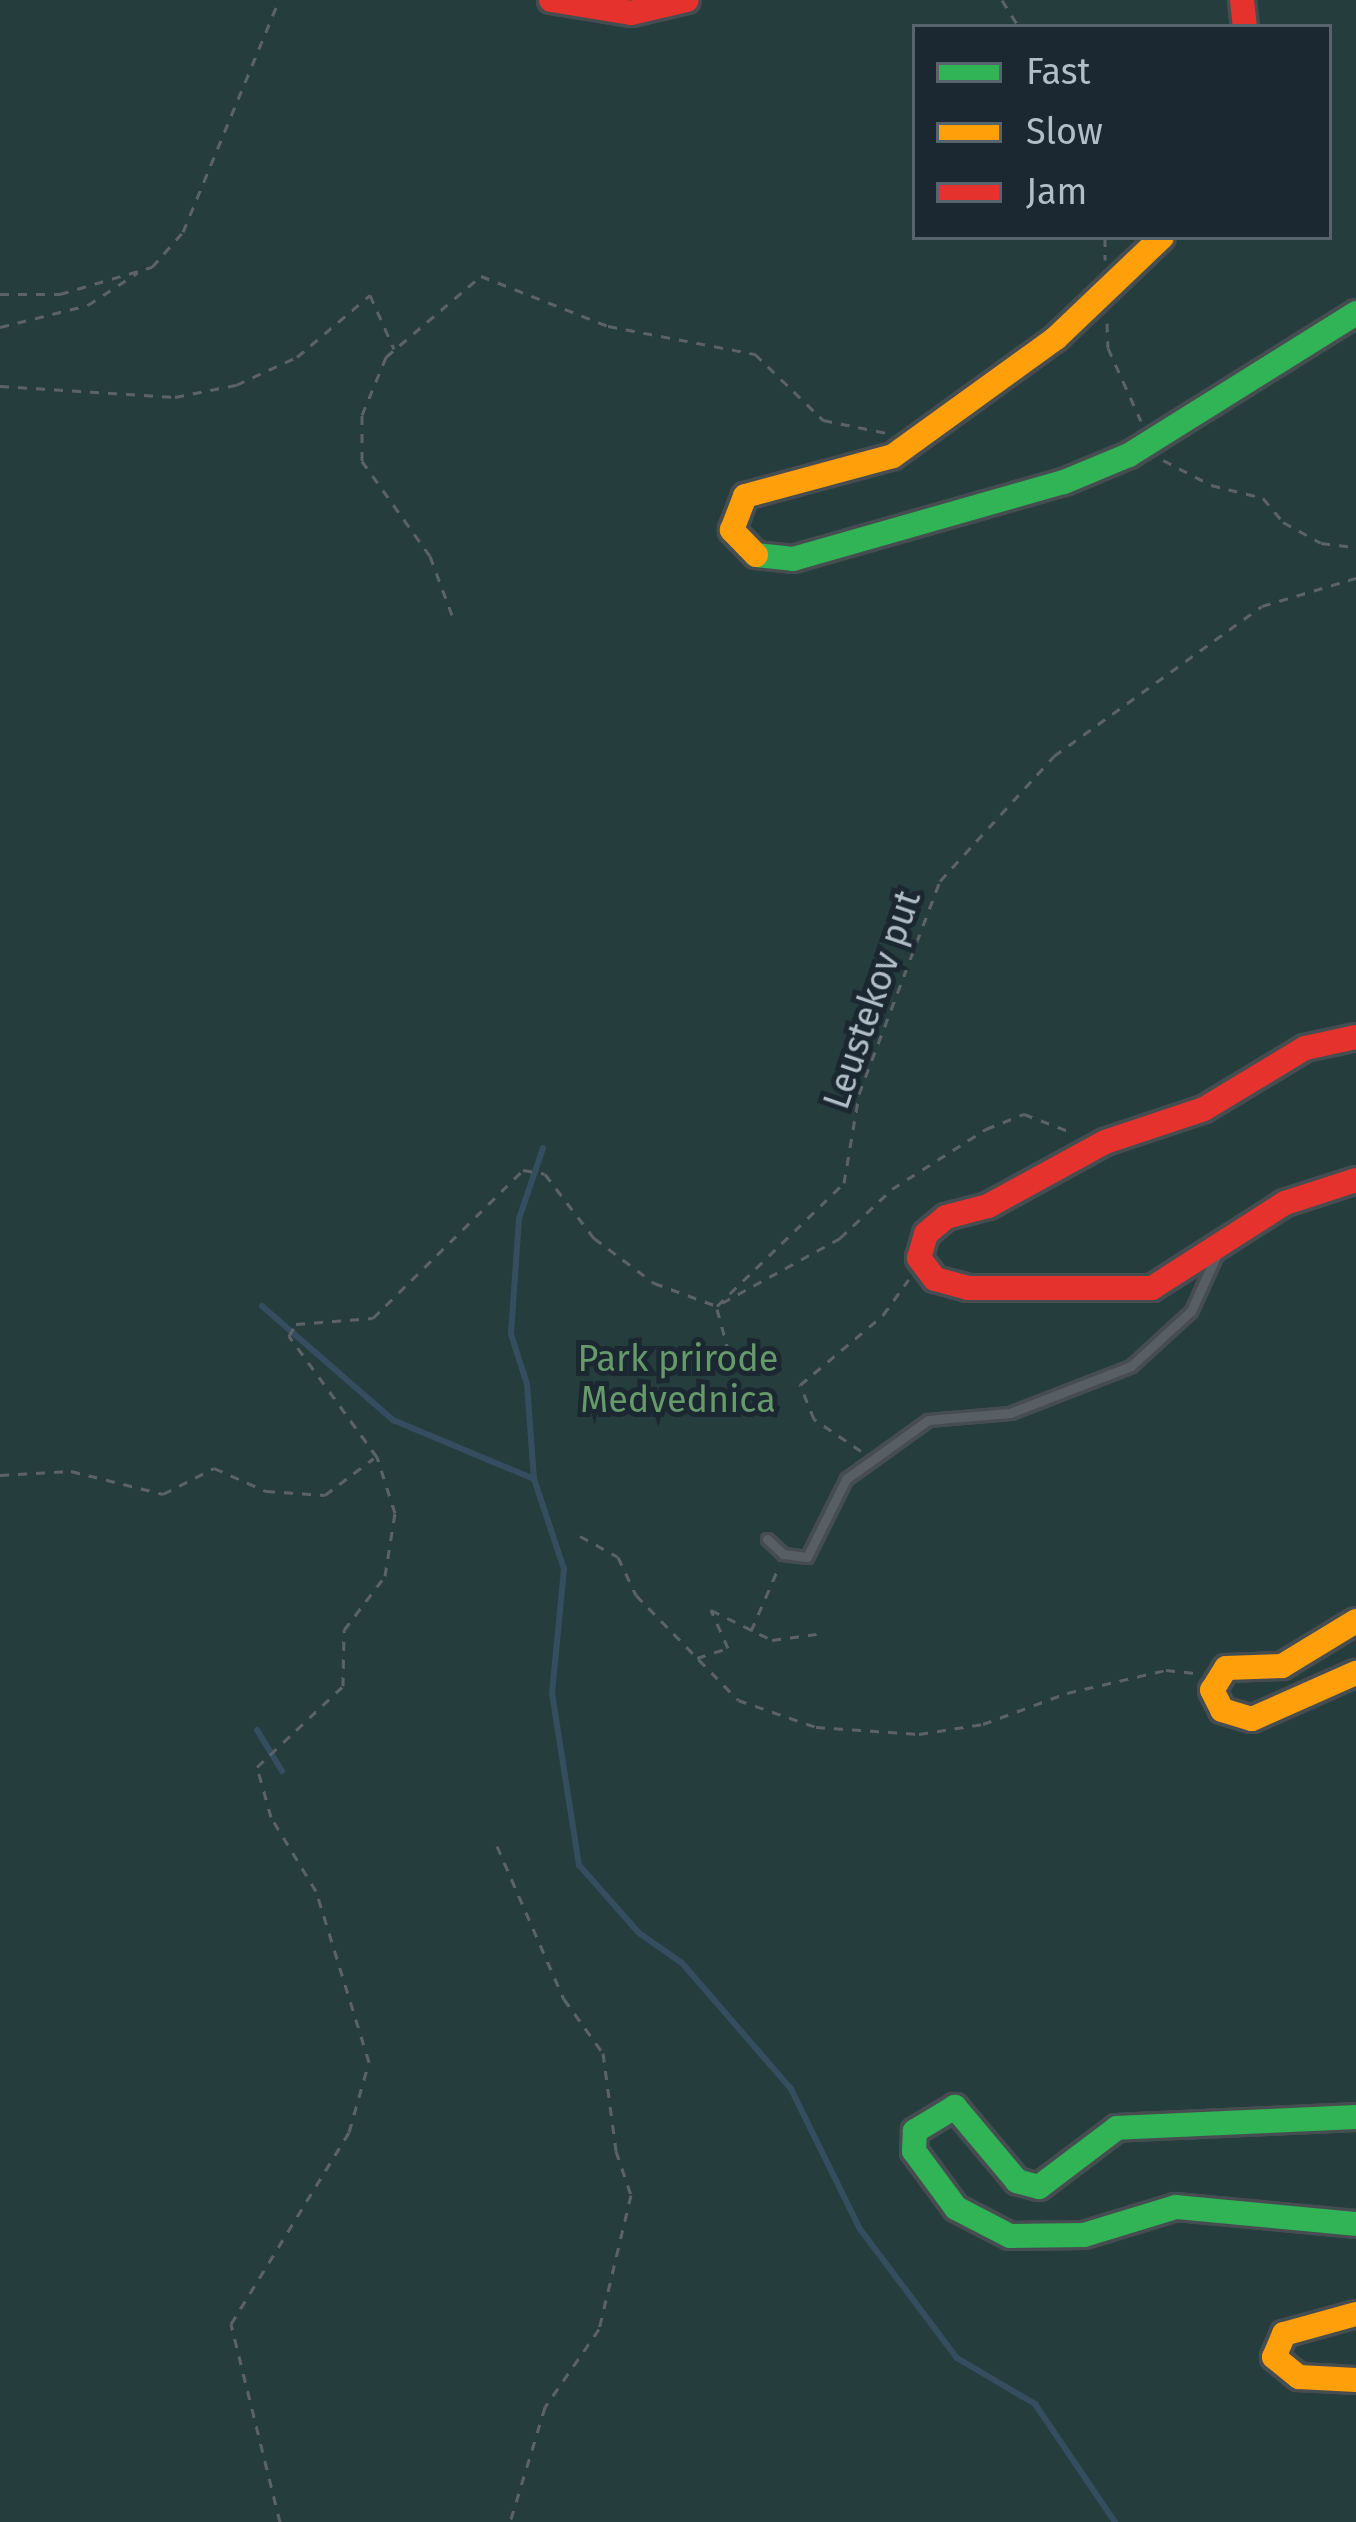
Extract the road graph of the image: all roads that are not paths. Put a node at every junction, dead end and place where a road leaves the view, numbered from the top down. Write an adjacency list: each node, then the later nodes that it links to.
1 (551, 0): 2 (main road)
2 (688, 0)
3 (1159, 240): 4 (main road)
4 (1356, 313)
5 (1356, 1036): 7 (main road)
6 (1356, 1180): 7 (main road)
7 (1220, 1249): 8 (lane)
8 (767, 1540)
9 (1356, 1621): 10 (main road)
10 (1356, 1673)
11 (1356, 2117): 12 (main road)
12 (1356, 2224)
13 (1356, 2314): 14 (main road)
14 (1356, 2380)

